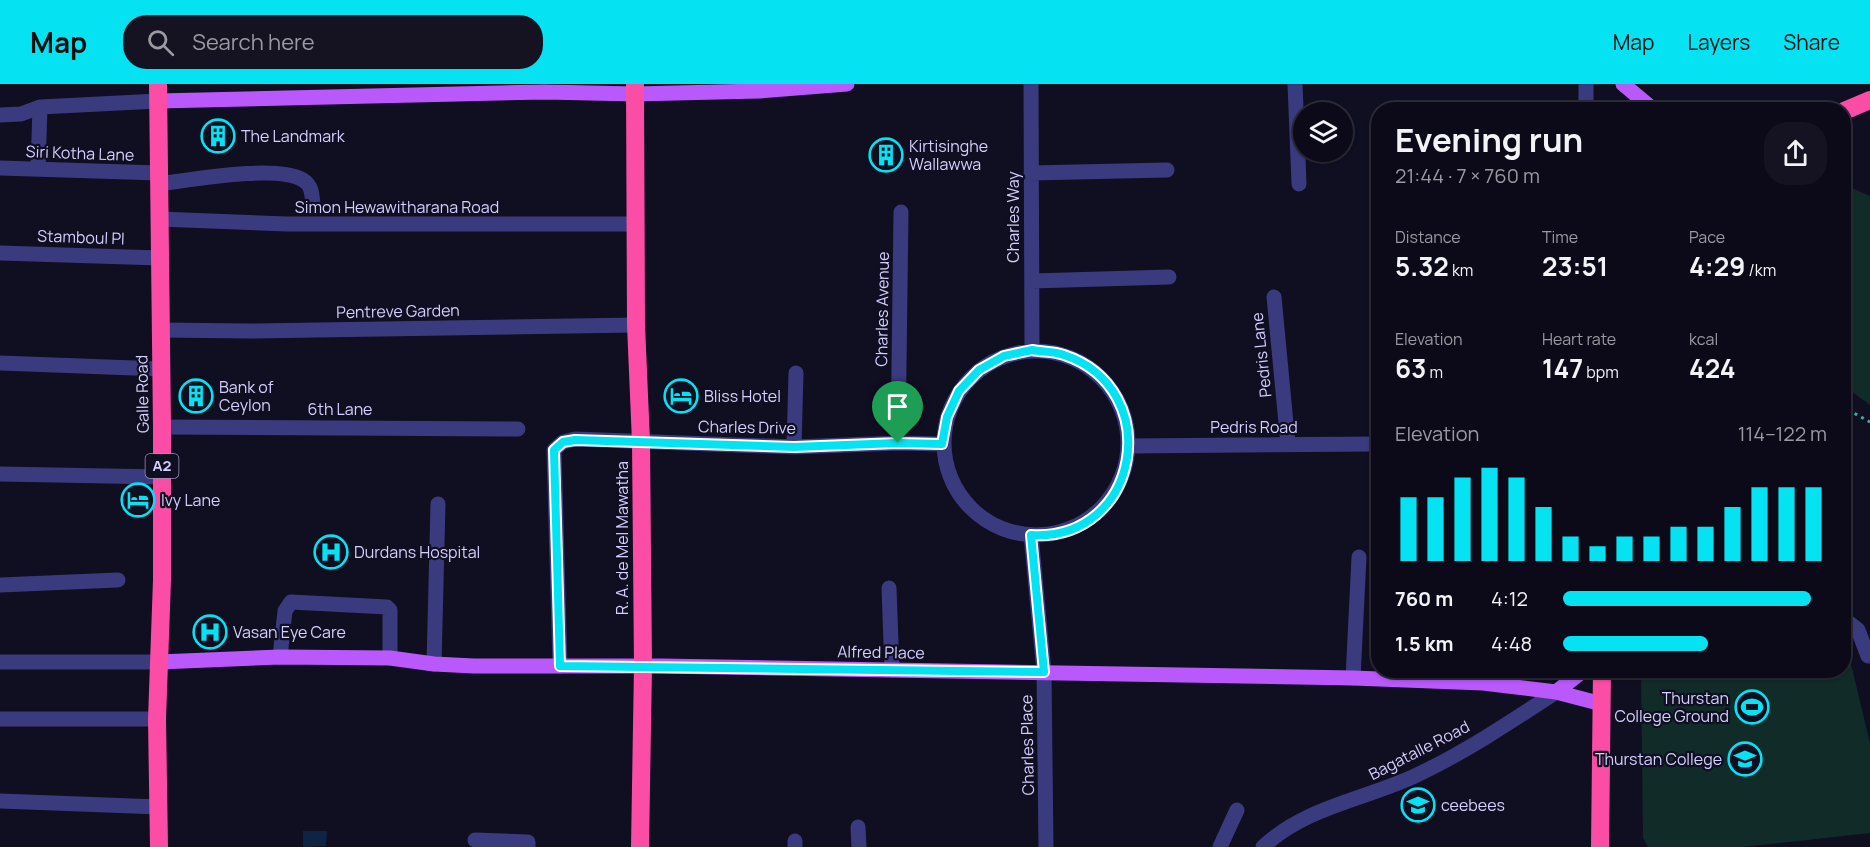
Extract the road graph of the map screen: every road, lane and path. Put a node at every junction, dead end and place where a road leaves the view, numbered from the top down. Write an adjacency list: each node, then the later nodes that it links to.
1 (841, 84): 2 (main road); 7 (main road)
2 (847, 84)
3 (1031, 84): 19 (street, Charles Way)
4 (1295, 84): 21 (street)
5 (1586, 84): 11 (street)
6 (1623, 84): 12 (main road)
7 (759, 87): 8 (main road)
8 (635, 89): 9 (main road); 25 (highway, R. A. de Mel Mawatha)
9 (158, 92): 13 (street); 20 (highway, Galle Road / A2)
10 (1870, 100): 14 (highway)
11 (1586, 102)
12 (1644, 102)
13 (40, 107): 15 (street); 17 (street)
14 (1851, 108)
15 (0, 115)
16 (0, 168): 17 (street, Siri Kotha Lane)
17 (38, 169): 20 (street, Siri Kotha Lane)
18 (1167, 170): 19 (street)
19 (1031, 173): 29 (street, Charles Way)
20 (159, 178): 22 (street, Siri Kotha Lane); 24 (highway, Galle Road / A2)
21 (1299, 184)
22 (313, 205)
23 (901, 212): 42 (street, Charles Avenue)
24 (159, 219): 25 (street, Simon Hewawitharana Road); 27 (highway, Galle Road / A2)
25 (635, 224): 31 (highway, R. A. de Mel Mawatha)
26 (0, 253): 27 (street, Stamboul Pl)
27 (160, 258): 32 (highway, Galle Road / A2)
28 (1169, 277): 29 (street)
29 (1032, 281): 33 (street, Charles Way)
30 (1274, 297): 44 (street, Pedris Lane)
31 (636, 325): 32 (street, Pentreve Garden); 41 (highway, R. A. de Mel Mawatha)
32 (161, 330): 35 (highway, Galle Road / A2)
33 (1032, 350): 43 (street); 46 (street)
34 (0, 363): 35 (street)
35 (161, 369): 39 (highway, Galle Road / A2)
36 (796, 373): 47 (street)
37 (1851, 411): 38 (path)
38 (1870, 422)
39 (162, 427): 40 (street, 6th Lane); 49 (highway, Galle Road / A2)
40 (518, 429)
41 (641, 442): 47 (street, Charles Drive); 63 (street, Charles Drive); 64 (highway, R. A. de Mel Mawatha)
42 (898, 443): 43 (street, Charles Drive); 47 (street, Charles Drive)
43 (942, 444): 51 (street)
44 (1288, 444): 45 (street, Pedris Road); 46 (street, Pedris Road)
45 (1371, 444)
46 (1130, 446): 51 (street)
47 (794, 447)
48 (0, 474): 49 (street)
49 (162, 477): 61 (highway, Galle Road / A2)
50 (438, 504): 62 (street)
51 (1031, 535): 66 (street, Charles Place)
52 (1359, 557): 67 (street)
53 (118, 580): 54 (street)
54 (0, 585)
55 (889, 588): 65 (street)
56 (1851, 624): 57 (street)
57 (1868, 656)
58 (280, 657): 59 (main road, Alfred Place); 59 (street); 61 (main road, Alfred Place)
59 (390, 658): 62 (main road, Alfred Place)
60 (0, 662): 61 (street)
61 (159, 662): 73 (highway, Galle Road / A2)
62 (434, 664): 63 (main road, Alfred Place)
63 (560, 666): 64 (main road, Alfred Place)
64 (643, 666): 65 (main road, Alfred Place); 82 (highway, R. A. de Mel Mawatha)
65 (892, 670): 66 (main road, Alfred Place)
66 (1044, 672): 67 (main road, Alfred Place); 84 (street, Charles Place)
67 (1353, 678): 70 (main road, Alfred Place)
68 (1574, 678): 70 (main road, Bagatalle Road)
69 (1602, 678): 71 (highway)
70 (1556, 692): 71 (main road, Alfred Place); 79 (street, Bagatalle Road)
71 (1602, 704): 86 (highway)
72 (0, 719): 73 (street)
73 (157, 719): 75 (highway, Galle Road / A2)
74 (0, 801): 75 (street)
75 (159, 807): 80 (highway, Galle Road / A2)
76 (1237, 810): 85 (street)
77 (858, 827): 83 (street)
78 (475, 840): 81 (street)
79 (1268, 845)
80 (159, 847)
81 (528, 847)
82 (640, 847)
83 (859, 847)
84 (1046, 847)
85 (1220, 847)
86 (1600, 847)

